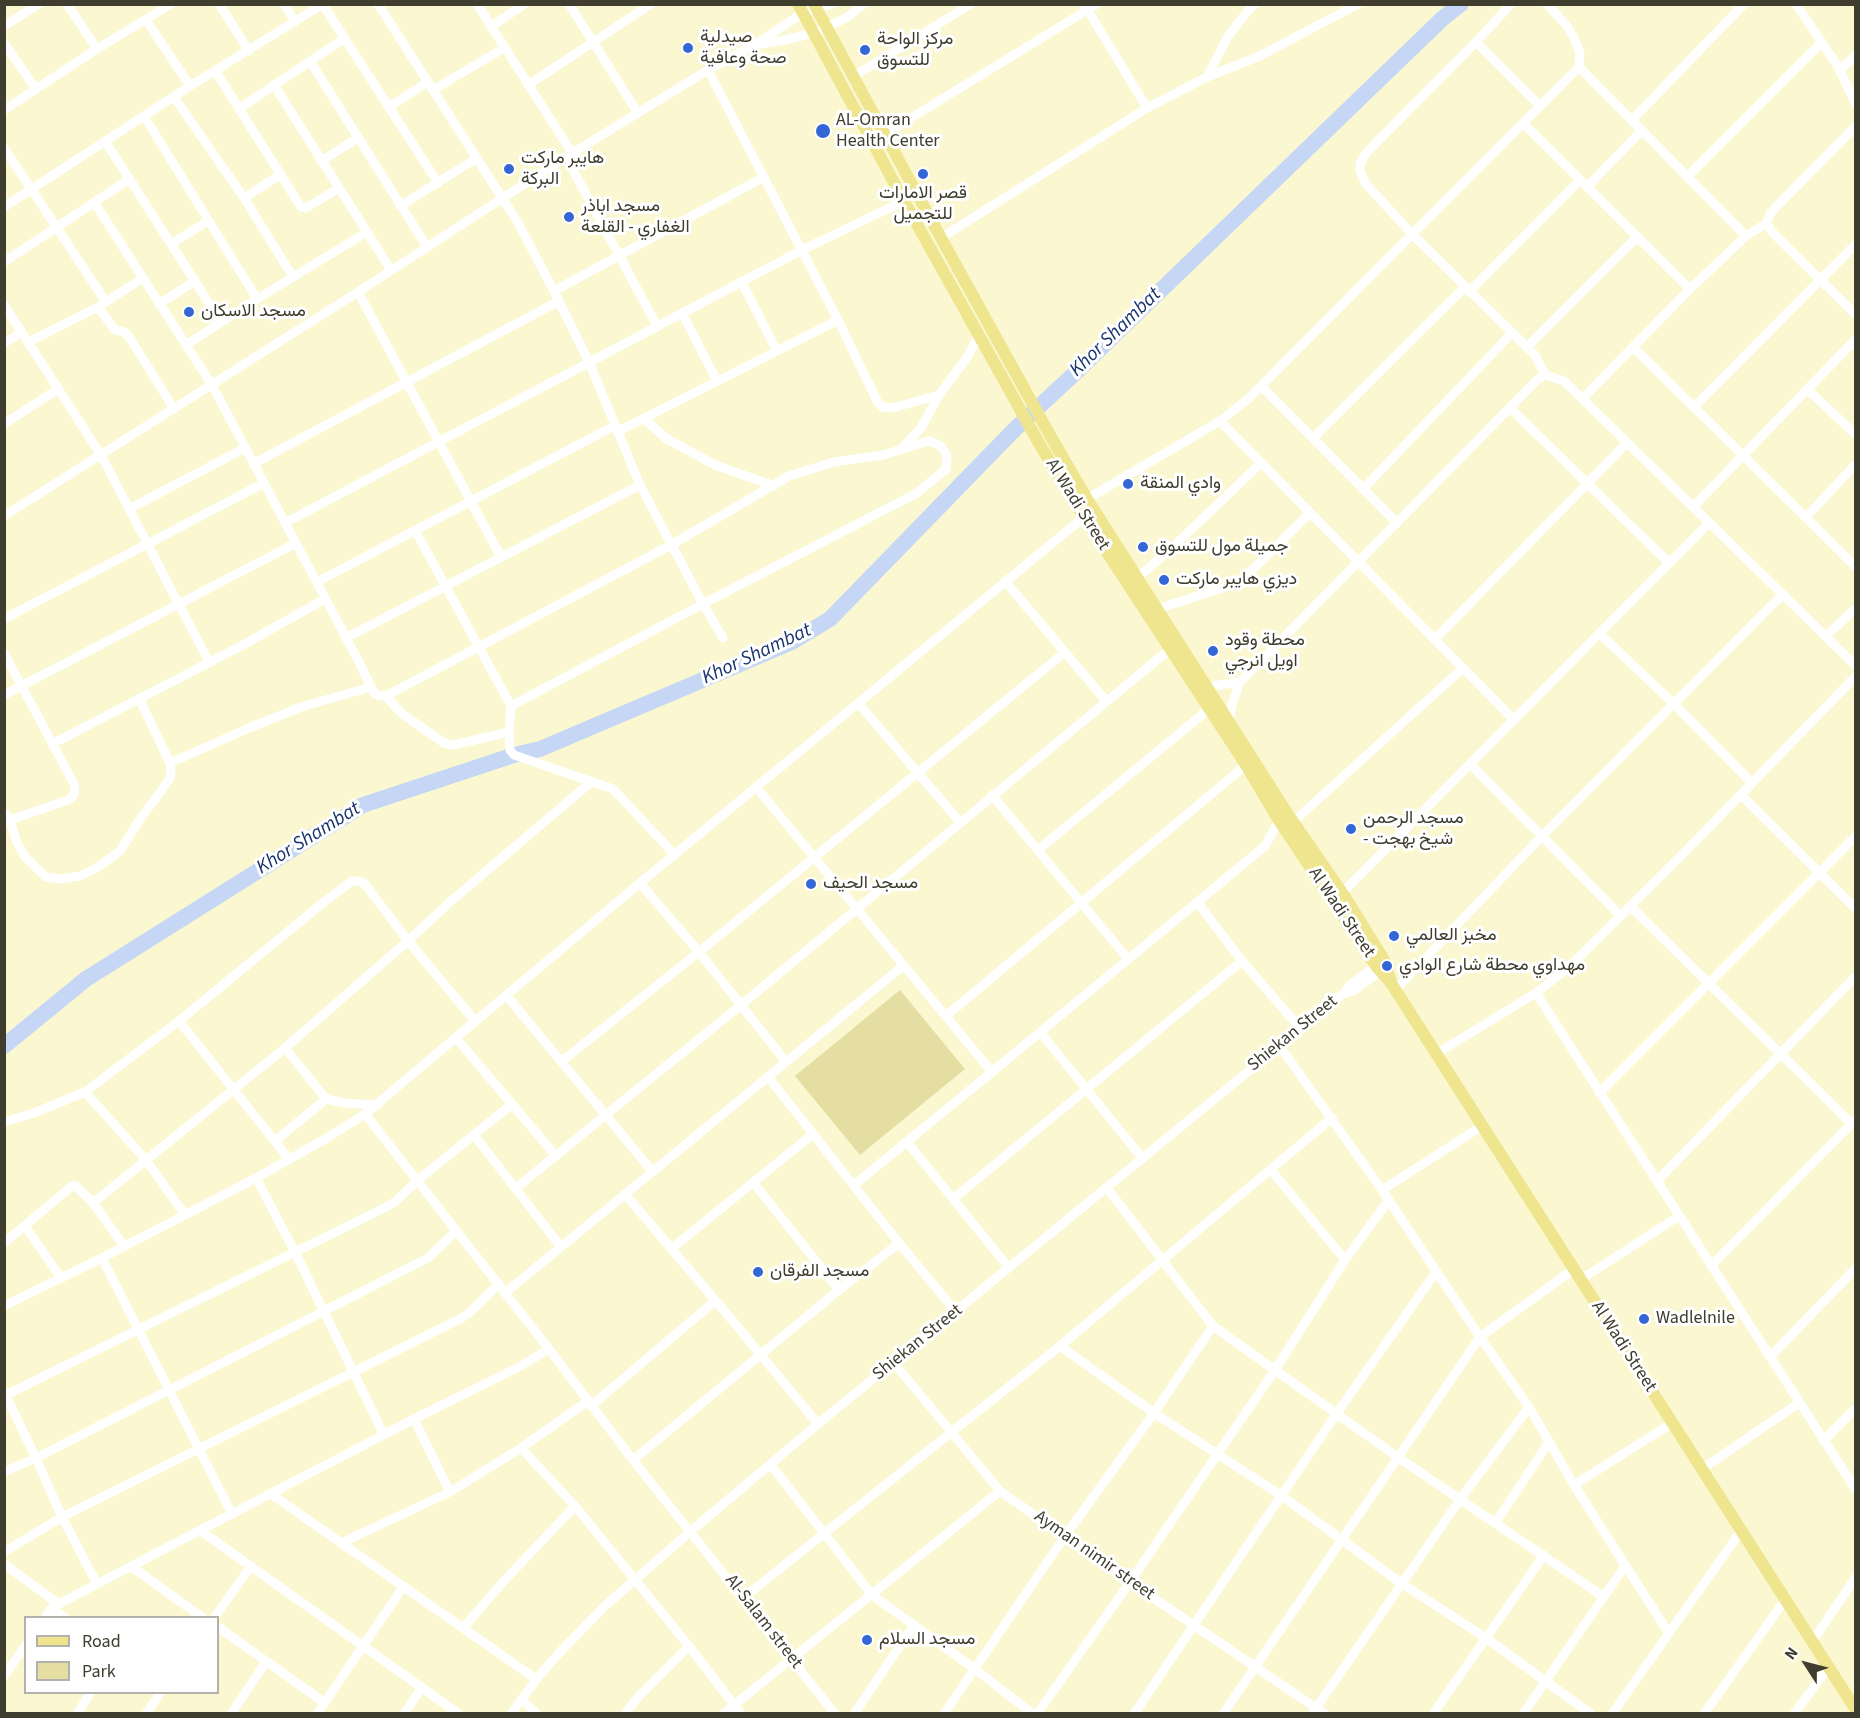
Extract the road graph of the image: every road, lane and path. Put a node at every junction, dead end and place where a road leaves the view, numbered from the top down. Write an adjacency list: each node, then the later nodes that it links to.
1 (39, 4): 30 (street)
2 (67, 4): 41 (street)
3 (171, 4): 28 (street)
4 (219, 4): 42 (street)
5 (284, 4): 29 (street)
6 (378, 4): 54 (street)
7 (477, 4): 31 (street)
8 (524, 4): 31 (street)
9 (568, 4): 38 (street)
10 (651, 4): 38 (street)
11 (832, 4): 23 (street)
12 (864, 4): 32 (street)
13 (971, 4): 49 (street)
14 (1097, 4): 24 (street)
15 (1255, 4): 50 (street)
16 (1358, 4): 25 (street)
17 (1511, 4): 35 (street)
18 (1547, 4): 45 (street)
19 (1744, 4): 65 (street)
20 (1797, 4): 27 (street)
21 (1806, 4): 27 (street)
22 (323, 5): 29 (street); 34 (street)
23 (815, 6): 26 (street); 32 (main road, Al Wadi Street)
24 (1086, 7): 61 (street); 69 (street)
25 (1342, 8): 50 (street)
26 (801, 9): 33 (main road, Al Wadi Street); 39 (street)
27 (1804, 16): 36 (street)
28 (146, 20): 41 (street); 53 (street)
29 (295, 22): 42 (street)
30 (4, 26)
31 (491, 27): 40 (street)
32 (827, 27): 33 (street); 49 (main road, Al Wadi Street)
33 (814, 33): 39 (street); 86 (main road, Al Wadi Street)
34 (345, 38): 44 (street); 58 (street)
35 (1476, 42): 59 (street); 94 (street)
36 (1821, 42): 47 (street); 77 (street)
37 (4, 43): 55 (street)
38 (593, 43): 52 (street); 63 (street)
39 (756, 44): 46 (street)
40 (504, 48): 52 (street); 54 (street)
41 (97, 50): 55 (street)
42 (249, 51): 48 (street)
43 (1856, 55): 47 (street)
44 (310, 61): 51 (street); 70 (street)
45 (1579, 67): 59 (street); 65 (street)
46 (708, 70): 63 (street); 78 (street)
47 (1840, 70): 57 (street)
48 (216, 72): 53 (street); 60 (street)
49 (854, 76): 69 (main road, Al Wadi Street)
50 (1207, 77): 61 (street)
51 (274, 85): 60 (street); 75 (street)
52 (528, 85): 73 (street)
53 (190, 86): 56 (street)
54 (430, 86): 58 (street); 74 (street)
55 (36, 89): 62 (street)
56 (174, 97): 64 (street); 85 (street)
57 (1856, 104)
58 (389, 106): 80 (street)
59 (1540, 106): 66 (street)
60 (240, 108): 76 (street)
61 (1147, 108): 97 (street)
62 (4, 110)
63 (638, 114): 73 (street)
64 (144, 116): 71 (street); 90 (street)
65 (1632, 120): 68 (street)
66 (1523, 123): 81 (street); 94 (street)
67 (1855, 128): 91 (street)
68 (1642, 130): 77 (street); 81 (street)
69 (885, 134): 97 (main road, Al Wadi Street)
70 (358, 138): 75 (street); 88 (street)
71 (105, 141): 79 (street); 83 (street)
72 (4, 148): 83 (street)
73 (569, 155): 84 (street); 102 (street)
74 (477, 158): 80 (street); 84 (street)
75 (321, 161): 82 (street)
76 (281, 174): 82 (street); 85 (street)
77 (1688, 176): 95 (street)
78 (764, 177): 101 (street); 102 (street)
79 (128, 180): 87 (street); 98 (street)
80 (438, 183): 88 (street)
81 (1584, 184): 96 (street); 110 (street)
82 (339, 188): 93 (street)
83 (31, 190): 89 (street); 92 (street)
84 (503, 197): 100 (street); 112 (street)
85 (244, 198): 105 (street)
86 (904, 201): 101 (street); 126 (main road, Al Wadi Street)
87 (94, 202): 92 (street); 106 (street)
88 (400, 206): 100 (street)
89 (4, 207)
90 (208, 222): 98 (street); 114 (street)
91 (1767, 223): 95 (street); 107 (street)
92 (57, 227): 103 (street); 117 (street)
93 (367, 232): 104 (street); 105 (street)
94 (1413, 234): 110 (street); 139 (street)
95 (1746, 236): 111 (street)
96 (1637, 237): 111 (street); 131 (street)
97 (941, 238): 167 (main road, Al Wadi Street)
98 (171, 244): 108 (street)
99 (1856, 244): 107 (street)
100 (427, 247): 104 (street)
101 (802, 250): 109 (street); 121 (street)
102 (620, 255): 112 (street); 123 (street)
103 (4, 262)
104 (392, 270): 113 (street)
105 (293, 277): 114 (street)
106 (143, 278): 117 (street); 118 (street)
107 (1820, 280): 120 (street); 144 (street)
108 (195, 281): 118 (street); 122 (street)
109 (741, 281): 119 (street); 133 (street)
110 (1467, 289): 125 (street); 152 (street)
111 (1690, 289): 132 (street)
112 (554, 291): 115 (street)
113 (358, 292): 137 (street); 138 (street)
114 (257, 298): 122 (street)
115 (559, 301): 134 (street); 137 (street)
116 (4, 304): 124 (street)
117 (102, 304): 128 (street); 146 (street)
118 (159, 304): 130 (street)
119 (682, 313): 123 (street); 136 (street)
120 (1856, 315)
121 (838, 320): 133 (street); 142 (street)
122 (221, 322): 130 (street)
123 (657, 326): 134 (street)
124 (22, 332): 128 (street); 129 (street)
125 (1512, 333): 131 (street); 166 (street)
126 (979, 334): 142 (street); 173 (main road, Al Wadi Street)
127 (1856, 339): 141 (street)
128 (29, 342): 140 (street)
129 (4, 343)
130 (186, 345): 138 (street)
131 (1527, 347): 135 (street)
132 (1633, 347): 143 (street); 144 (street)
133 (777, 351): 136 (street)
134 (589, 362): 150 (street); 153 (street)
135 (1545, 375): 143 (street); 145 (street)
136 (717, 381): 147 (street)
137 (406, 382): 153 (street); 160 (street)
138 (212, 386): 146 (street); 155 (street)
139 (1262, 386): 148 (street); 152 (street)
140 (58, 389): 149 (street); 157 (street)
141 (1807, 389): 151 (street); 158 (street)
142 (939, 395): 156 (street)
143 (1582, 399): 154 (street)
144 (1694, 407): 158 (street)
145 (1510, 408): 164 (street); 176 (street)
146 (174, 409): 157 (street)
147 (644, 419): 150 (street); 165 (street)
148 (1220, 421): 159 (street); 167 (street)
149 (4, 424)
150 (616, 429): 163 (street); 168 (street)
151 (1856, 435)
152 (1313, 438): 166 (street)
153 (438, 442): 168 (street); 175 (street)
154 (1627, 443): 164 (street); 169 (street)
155 (245, 448): 160 (street); 170 (street)
156 (900, 450): 165 (street); 193 (street)
157 (101, 455): 170 (street); 172 (street)
158 (1743, 455): 169 (street); 174 (street)
159 (1261, 463): 171 (street); 186 (street)
160 (253, 464): 162 (street)
161 (1856, 464): 174 (street)
162 (264, 483): 175 (street); 180 (street)
163 (640, 484): 181 (street); 182 (street)
164 (1588, 484): 184 (street); 201 (street)
165 (774, 486): 181 (street)
166 (1363, 489): 176 (street)
167 (1087, 499): 186 (main road, Al Wadi Street)
168 (470, 501): 178 (street); 182 (street)
169 (1693, 507): 177 (street)
170 (129, 508): 180 (street)
171 (1310, 513): 183 (street); 195 (street)
172 (4, 516)
173 (1084, 517): 187 (street); 203 (main road, Al Wadi Street)
174 (1806, 517): 185 (street)
175 (285, 523): 179 (street)
176 (1397, 523): 183 (street)
177 (1709, 523): 184 (street); 190 (street)
178 (415, 530): 188 (street); 189 (street)
179 (296, 543): 188 (street); 192 (street)
180 (147, 545): 192 (street); 196 (street)
181 (671, 545): 193 (street); 202 (street)
182 (501, 557): 189 (street)
183 (1359, 562): 201 (street); 210 (street)
184 (1669, 563): 197 (street)
185 (1856, 567)
186 (1137, 579): 195 (main road, Al Wadi Street)
187 (1005, 581): 204 (street); 218 (street)
188 (316, 582): 191 (street)
189 (445, 586): 199 (street); 202 (street)
190 (1782, 595): 198 (street); 219 (street)
191 (326, 599): 199 (street); 206 (street)
192 (179, 604): 206 (street); 211 (street)
193 (703, 604): 200 (street); 220 (street)
194 (1856, 608): 198 (street)
195 (1157, 609): 213 (main road, Al Wadi Street)
196 (4, 619)
197 (1599, 633): 219 (street); 223 (street)
198 (1826, 636): 207 (street)
199 (346, 638): 212 (street)
200 (723, 638)
201 (1435, 639): 208 (street)
202 (478, 646): 215 (street); 220 (street)
203 (1170, 649): 217 (street); 221 (main road, Al Wadi Street)
204 (1065, 652): 217 (street); 229 (street)
205 (4, 653): 211 (street)
206 (209, 662): 216 (street)
207 (1856, 666)
208 (1463, 668): 223 (street); 236 (street)
209 (1856, 676): 231 (street)
210 (1240, 682): 213 (street); 222 (street)
211 (22, 686): 214 (street); 225 (street)
212 (371, 687): 215 (street); 226 (street)
213 (1206, 687): 222 (main road, Al Wadi Street)
214 (4, 695)
215 (386, 696): 224 (street)
216 (139, 698): 225 (street); 226 (street)
217 (1106, 701): 233 (street)
218 (859, 704): 229 (street); 232 (street)
219 (1674, 704): 231 (street); 239 (street)
220 (511, 706): 224 (street)
221 (1209, 709): 228 (main road, Al Wadi Street); 240 (street)
222 (1229, 720): 236 (main road, Al Wadi Street)
223 (1514, 720): 227 (street)
224 (509, 732): 230 (street)
225 (52, 744): 235 (street)
226 (170, 763): 235 (street)
227 (1470, 764): 239 (street); 245 (street)
228 (1246, 765): 236 (main road, Al Wadi Street); 247 (street)
229 (917, 772): 237 (street); 242 (street)
230 (591, 782): 241 (street); 252 (street)
231 (1752, 783): 234 (street)
232 (756, 787): 241 (street); 242 (street)
233 (992, 795): 237 (street); 240 (street)
234 (1741, 795): 243 (street); 248 (street)
235 (7, 817)
236 (1286, 818): 245 (main road, Al Wadi Street); 246 (street); 257 (main road, Al Wadi Street)
237 (960, 822): 249 (street)
238 (1856, 836): 243 (street)
239 (1541, 837): 251 (street); 260 (street)
240 (1038, 850): 247 (street)
241 (675, 855): 244 (street)
242 (814, 857): 249 (street); 253 (street)
243 (1820, 873): 250 (street); 259 (street)
244 (640, 883): 253 (street); 262 (street)
245 (1342, 893): 257 (main road, Al Wadi Street)
246 (1197, 902): 254 (street); 255 (street)
247 (1082, 903): 254 (street); 264 (street)
248 (1630, 906): 251 (street); 259 (street)
249 (857, 909): 256 (street); 263 (street)
250 (1856, 909)
251 (1621, 916): 261 (street)
252 (408, 941): 265 (street); 266 (street); 271 (street)
253 (699, 952): 263 (street); 274 (street)
254 (1128, 959): 268 (street)
255 (1242, 961): 267 (street); 279 (street)
256 (904, 965): 264 (street); 275 (street)
257 (1382, 966): 260 (main road, Al Wadi Street); 267 (street, Shiekan Street)
258 (1856, 976): 272 (street)
259 (1709, 982): 272 (street); 281 (street)
260 (1393, 987): 273 (main road, Al Wadi Street)
261 (1536, 993): 273 (street); 281 (street)
262 (506, 995): 266 (street); 274 (street)
263 (741, 1005): 275 (street); 286 (street)
264 (946, 1016): 276 (street)
265 (179, 1021): 278 (street); 280 (street)
266 (475, 1021): 269 (street)
267 (1300, 1028): 270 (street, Shiekan Street)
268 (1041, 1032): 276 (street); 279 (street)
269 (456, 1038): 283 (street); 284 (street)
270 (1279, 1045): 287 (street); 297 (street, Shiekan Street)
271 (285, 1048): 278 (street); 282 (street)
272 (1782, 1053): 288 (street); 303 (street)
273 (1436, 1054): 290 (main road, Al Wadi Street)
274 (562, 1061): 286 (street)
275 (786, 1062): 277 (street)
276 (993, 1072): 294 (street)
277 (769, 1077): 291 (street); 300 (street)
278 (234, 1089): 293 (street); 298 (street)
279 (1087, 1089): 297 (street); 310 (street)
280 (85, 1092): 289 (street); 298 (street)
281 (1599, 1093): 303 (street)
282 (326, 1099): 284 (street); 293 (street)
283 (512, 1104): 292 (street); 295 (street)
284 (378, 1105): 285 (street)
285 (365, 1114): 296 (street); 302 (street, Al-Salam street)
286 (606, 1115): 295 (street); 300 (street)
287 (1332, 1118): 299 (street); 308 (street)
288 (1853, 1121): 326 (street)
289 (4, 1122)
290 (1482, 1126): 308 (street); 330 (main road, Al Wadi Street)
291 (813, 1134): 304 (street); 305 (street)
292 (474, 1135): 302 (street); 306 (street)
293 (275, 1141): 296 (street)
294 (907, 1142): 305 (street); 310 (street)
295 (556, 1156): 306 (street)
296 (289, 1159): 301 (street)
297 (1143, 1159): 307 (street, Shiekan Street)
298 (146, 1160): 312 (street); 313 (street)
299 (1271, 1170): 324 (street); 325 (street)
300 (653, 1172): 309 (street)
301 (256, 1178): 313 (street); 322 (street)
302 (418, 1180): 316 (street, Al-Salam street); 322 (street)
303 (1657, 1181): 314 (street)
304 (753, 1182): 321 (street); 333 (street)
305 (854, 1185): 318 (street)
306 (516, 1188): 320 (street)
307 (1107, 1188): 325 (street); 327 (street, Shiekan Street)
308 (1382, 1190): 311 (street)
309 (625, 1194): 320 (street); 321 (street)
310 (952, 1198): 327 (street)
311 (1389, 1200): 324 (street); 329 (street)
312 (93, 1203): 315 (street); 319 (street)
313 (185, 1215): 319 (street)
314 (1679, 1216): 326 (street); 330 (street)
315 (25, 1226): 317 (street); 331 (street)
316 (456, 1231): 332 (street, Al-Salam street); 337 (street)
317 (4, 1243)
318 (899, 1243): 333 (street); 338 (street)
319 (124, 1246): 323 (street)
320 (561, 1247): 334 (street)
321 (671, 1249): 335 (street)
322 (295, 1252): 337 (street); 340 (street)
323 (102, 1258): 331 (street); 340 (street)
324 (1346, 1260): 347 (street)
325 (1163, 1261): 339 (street); 342 (street)
326 (1711, 1266): 345 (street)
327 (1009, 1268): 338 (street, Shiekan Street)
328 (1856, 1268): 345 (street)
329 (1436, 1272): 341 (street); 356 (street)
330 (1577, 1274): 341 (street); 358 (main road, Al Wadi Street)
331 (61, 1278): 336 (street)
332 (499, 1284): 334 (street, Al-Salam street); 348 (street)
333 (839, 1290): 344 (street)
334 (505, 1293): 343 (street, Al-Salam street)
335 (715, 1300): 344 (street); 351 (street)
336 (4, 1306)
337 (324, 1312): 348 (street); 349 (street)
338 (956, 1312): 346 (street, Shiekan Street)
339 (1212, 1326): 347 (street); 355 (street)
340 (139, 1329): 349 (street); 350 (street)
341 (1480, 1337): 353 (street); 368 (street)
342 (1060, 1346): 355 (street); 360 (street)
343 (549, 1349): 351 (street, Al-Salam street); 357 (street)
344 (760, 1355): 359 (street); 369 (street)
345 (1770, 1357): 352 (street)
346 (894, 1363): 359 (street, Shiekan Street); 360 (street, Ayman nimir street)
347 (1275, 1370): 356 (street); 366 (street)
348 (353, 1372): 361 (street); 364 (street)
349 (170, 1390): 364 (street); 367 (street)
350 (5, 1395): 367 (street)
351 (590, 1403): 365 (street); 369 (street, Al-Salam street)
352 (1799, 1403): 362 (street); 371 (street)
353 (1529, 1407): 363 (street); 379 (street)
354 (1856, 1408): 362 (street)
355 (1154, 1413): 366 (street); 388 (street)
356 (1337, 1413): 368 (street); 378 (street)
357 (414, 1419): 361 (street); 376 (street)
358 (1672, 1423): 371 (main road, Al Wadi Street); 373 (street)
359 (818, 1424): 370 (street, Shiekan Street)
360 (952, 1433): 375 (street, Ayman nimir street); 387 (street)
361 (384, 1435): 377 (street)
362 (1823, 1441): 374 (street)
363 (1549, 1442): 373 (street); 383 (street)
364 (199, 1448): 381 (street); 382 (street)
365 (521, 1448): 376 (street); 380 (street)
366 (1217, 1454): 378 (street); 399 (street)
367 (36, 1458): 372 (street); 382 (street)
368 (1399, 1458): 379 (street); 389 (street)
369 (633, 1460): 385 (street, Al-Salam street)
370 (771, 1465): 385 (street, Shiekan Street); 387 (street)
371 (1702, 1469): 386 (main road, Al Wadi Street)
372 (4, 1472)
373 (1574, 1485): 395 (street)
374 (1856, 1490)
375 (1000, 1491): 388 (street, Ayman nimir street); 403 (street)
376 (450, 1492): 390 (street)
377 (271, 1494): 381 (street); 390 (street)
378 (1282, 1496): 389 (street); 413 (street)
379 (1461, 1498): 383 (street); 400 (street)
380 (575, 1506): 398 (street); 414 (street)
381 (232, 1514): 384 (street)
382 (62, 1517): 391 (street); 401 (street)
383 (1496, 1522): 392 (street)
384 (201, 1531): 394 (street); 396 (street)
385 (691, 1531): 398 (street, Shiekan Street); 405 (street, Al-Salam street)
386 (1741, 1531): 406 (main road, Al Wadi Street); 416 (street)
387 (825, 1534): 403 (street); 405 (street)
388 (1065, 1536): 399 (street, Ayman nimir street); 426 (street)
389 (1341, 1540): 400 (street); 424 (street)
390 (341, 1543): 402 (street)
391 (4, 1552)
392 (1544, 1555): 404 (street); 417 (street)
393 (4, 1564): 407 (street)
394 (251, 1566): 411 (street); 419 (street)
395 (1625, 1566): 404 (street); 416 (street)
396 (132, 1567): 401 (street); 410 (street)
397 (1856, 1577): 418 (street)
398 (636, 1579): 420 (street); 428 (street, Shiekan Street)
399 (1130, 1582): 413 (street, Ayman nimir street); 452 (street)
400 (1401, 1583): 417 (street); 437 (street)
401 (97, 1584): 407 (street)
402 (403, 1587): 414 (street); 419 (street)
403 (872, 1595): 412 (street); 422 (street)
404 (1604, 1597): 429 (street)
405 (743, 1598): 422 (street, Al-Salam street)
406 (1785, 1600): 418 (main road, Al Wadi Street); 459 (street)
407 (55, 1606): 408 (street); 409 (street)
408 (46, 1616)
409 (64, 1616)
410 (202, 1616)
411 (215, 1616)
412 (914, 1625): 426 (street); 450 (street)
413 (1195, 1625): 424 (street, Ayman nimir street); 453 (street)
414 (463, 1628): 428 (street)
415 (219, 1629): 423 (street)
416 (1668, 1632): 458 (street)
417 (1485, 1638): 429 (street); 455 (street)
418 (1812, 1642): 425 (main road, Al Wadi Street)
419 (363, 1645): 430 (street); 434 (street)
420 (689, 1646): 435 (street); 446 (street)
421 (24, 1649): 427 (street)
422 (791, 1658): 435 (street); 449 (street, Al-Salam street)
423 (266, 1662): 434 (street); 440 (street)
424 (1256, 1666): 437 (street, Ayman nimir street); 454 (street)
425 (1828, 1668): 436 (main road, Al Wadi Street); 460 (street)
426 (975, 1669): 451 (street); 452 (street)
427 (4, 1676)
428 (536, 1679): 433 (street, Shiekan Street)
429 (1545, 1682): 456 (street); 457 (street)
430 (422, 1687): 442 (street); 443 (street)
431 (90, 1694): 438 (street)
432 (160, 1694): 439 (street)
433 (521, 1700): 444 (street, Shiekan Street); 445 (street)
434 (325, 1703): 441 (street)
435 (733, 1703): 447 (street); 448 (street)
436 (1855, 1710)
437 (1318, 1712)
438 (76, 1713)
439 (146, 1713)
440 (231, 1713)
441 (317, 1713)
442 (404, 1713)
443 (459, 1713)
444 (511, 1713)
445 (537, 1713)
446 (625, 1713)
447 (723, 1713)
448 (741, 1713)
449 (835, 1713)
450 (854, 1713)
451 (944, 1713)
452 (1035, 1713)
453 (1134, 1713)
454 (1223, 1713)
455 (1433, 1713)
456 (1523, 1713)
457 (1591, 1713)
458 (1612, 1713)
459 (1704, 1713)
460 (1794, 1713)

